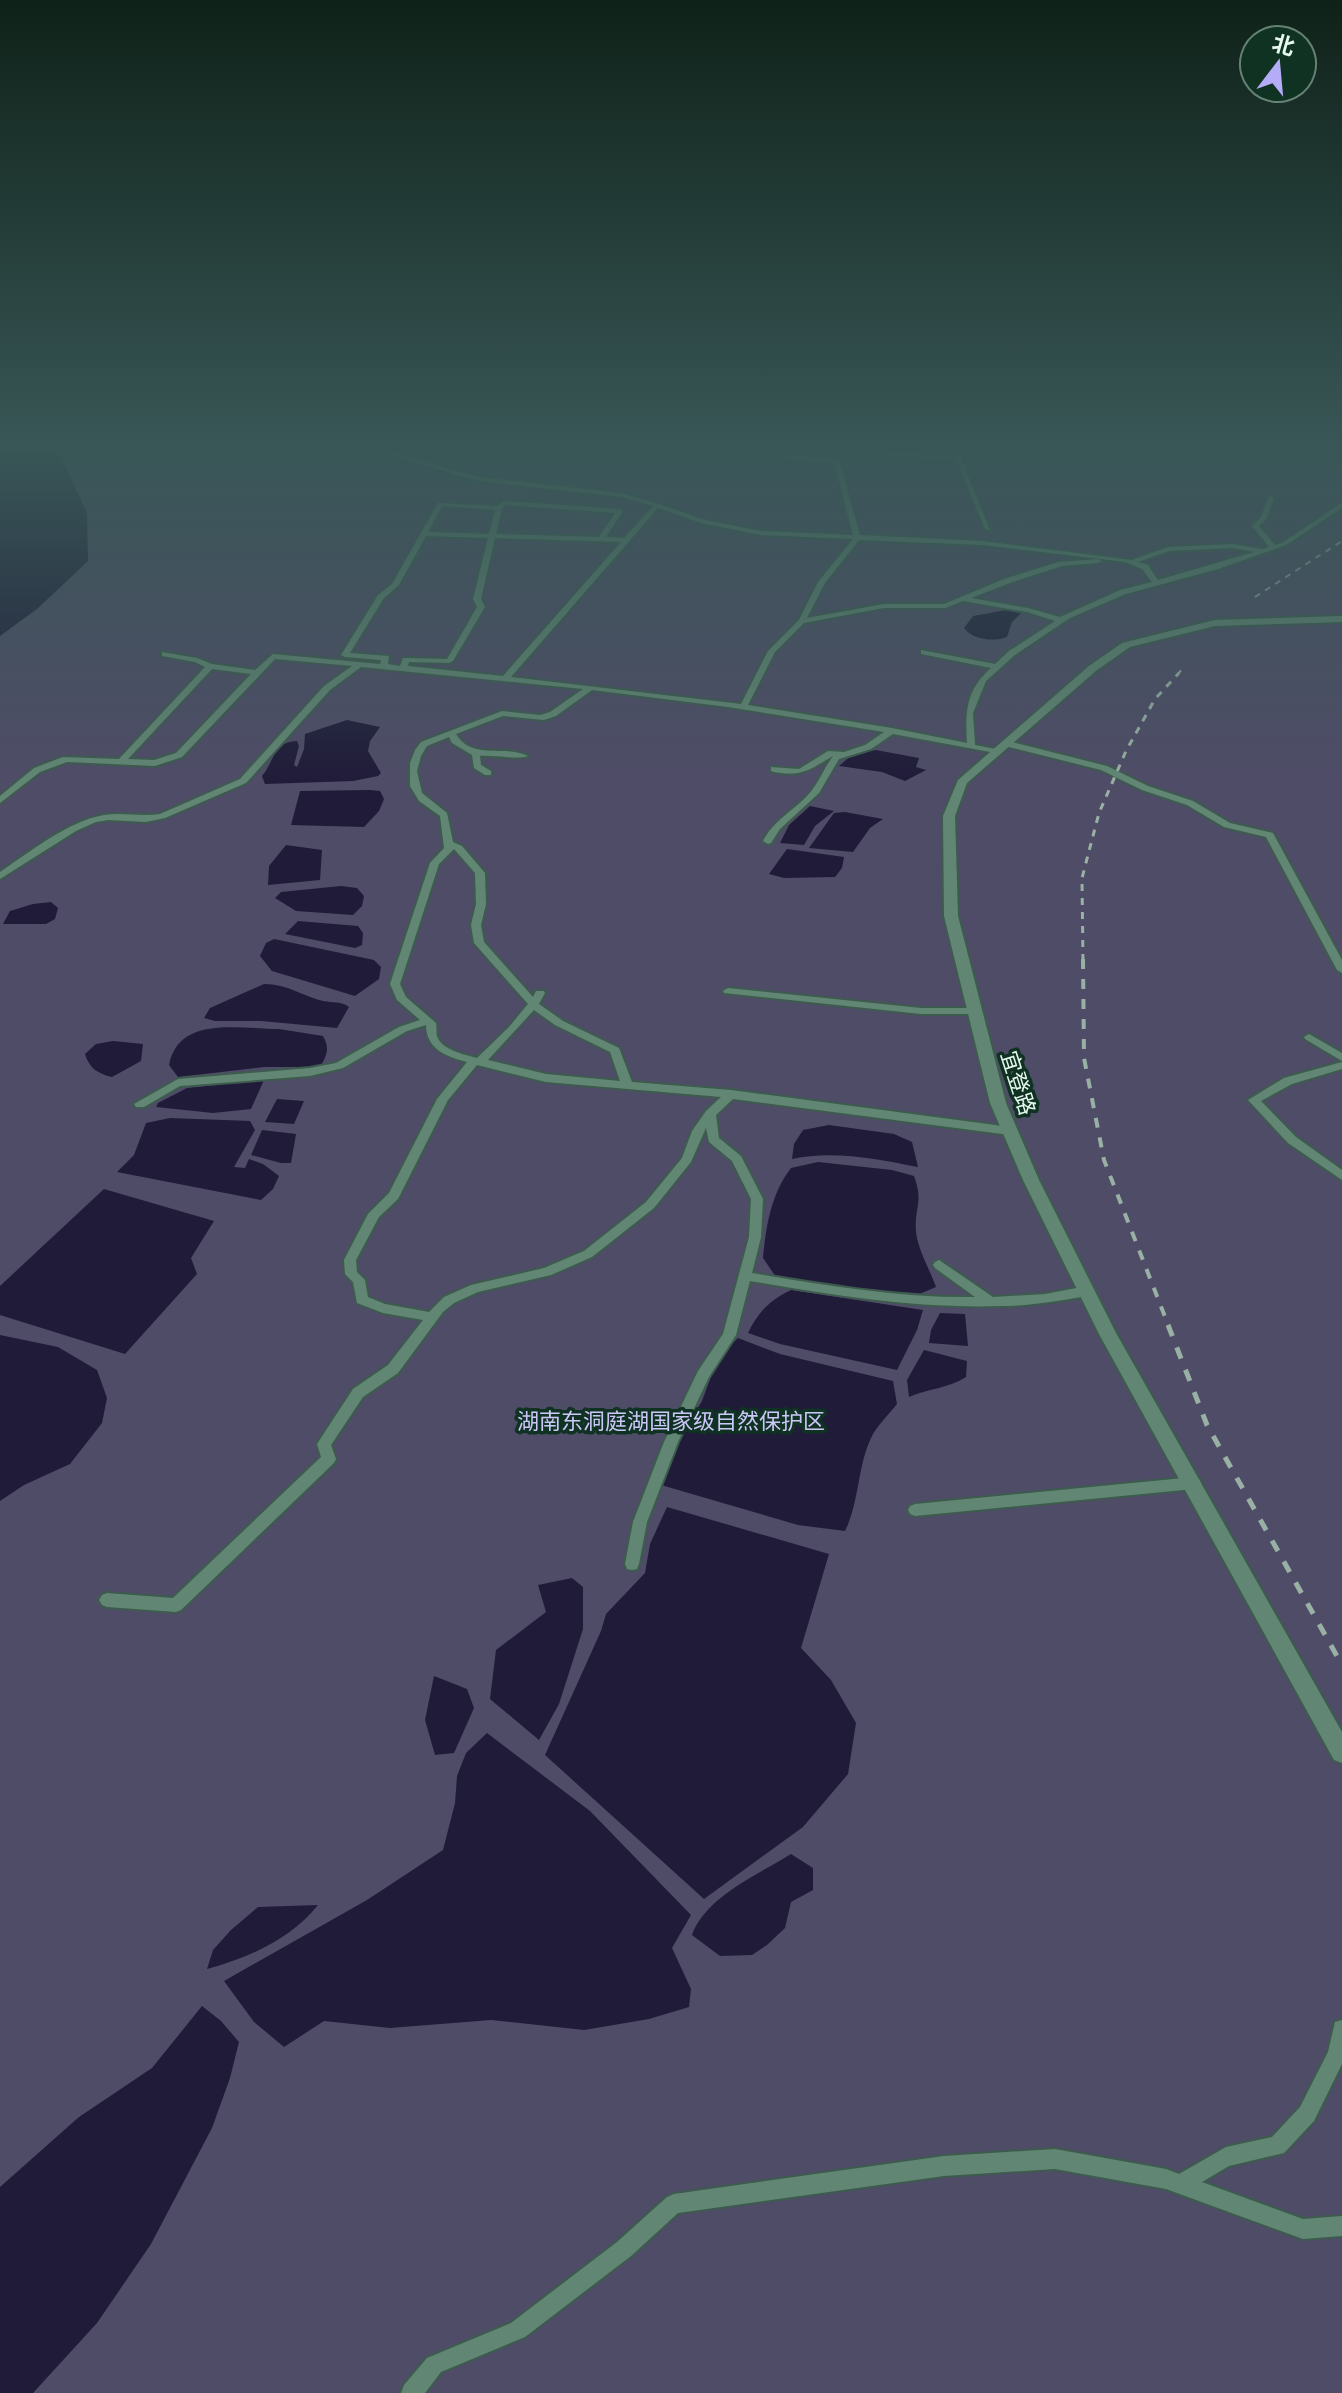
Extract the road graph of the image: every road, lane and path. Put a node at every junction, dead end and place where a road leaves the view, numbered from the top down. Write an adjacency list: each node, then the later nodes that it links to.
1 (408, 562): 14 (street)
2 (486, 562): 16 (street)
3 (605, 562): 20 (street)
4 (839, 562): 11 (street)
5 (1131, 562): 7 (street); 8 (street)
6 (1230, 562): 7 (street)
7 (1157, 584): 10 (street)
8 (963, 599): 10 (street); 11 (street)
9 (1342, 619): 26 (street, 宜登路)
10 (1061, 620): 18 (street)
11 (802, 621): 22 (street)
12 (924, 652): 18 (street)
13 (165, 654): 17 (street)
14 (385, 662): 15 (street); 16 (street)
15 (360, 664): 19 (street); 36 (street)
16 (404, 664): 20 (street)
17 (210, 666): 19 (street); 30 (street)
18 (997, 667): 25 (street)
19 (257, 673): 30 (street)
20 (506, 678): 21 (street)
21 (590, 688): 22 (street); 24 (street)
22 (743, 708): 23 (street)
23 (892, 731): 25 (street); 28 (street)
24 (452, 735): 27 (street); 35 (street)
25 (971, 746): 26 (street)
26 (1003, 748): 37 (street); 41 (street, 宜登路)
27 (476, 754): 29 (street); 32 (street)
28 (842, 754): 31 (street); 34 (street)
29 (524, 756)
30 (121, 762): 33 (street)
31 (774, 769)
32 (488, 773)
33 (0, 800)
34 (768, 841)
35 (449, 844): 40 (street); 42 (street)
36 (0, 876)
37 (1342, 970)
38 (728, 991): 41 (street)
39 (540, 993): 40 (street)
40 (534, 1005): 45 (street); 47 (street)
41 (974, 1011): 51 (street, 宜登路)
42 (429, 1021): 45 (street); 49 (street)
43 (1309, 1037): 44 (street)
44 (1342, 1058)
45 (476, 1061): 47 (street); 57 (street)
46 (1342, 1065): 52 (street)
47 (627, 1084): 48 (street)
48 (731, 1094): 50 (street); 51 (street)
49 (140, 1104)
50 (710, 1114): 54 (street); 57 (street)
51 (1010, 1131): 55 (street, 宜登路)
52 (1342, 1176)
53 (939, 1265): 56 (street)
54 (745, 1276): 56 (street); 60 (street)
55 (1087, 1291): 56 (street); 58 (street, 宜登路)
56 (988, 1300)
57 (432, 1317): 61 (street)
58 (1194, 1483): 59 (street); 62 (street, 宜登路)
59 (915, 1510)
60 (632, 1564)
61 (107, 1600)
62 (1342, 1753)
63 (1342, 2029): 64 (street)
64 (1181, 2184): 65 (street); 66 (street)
65 (1342, 2226)
66 (412, 2393)

